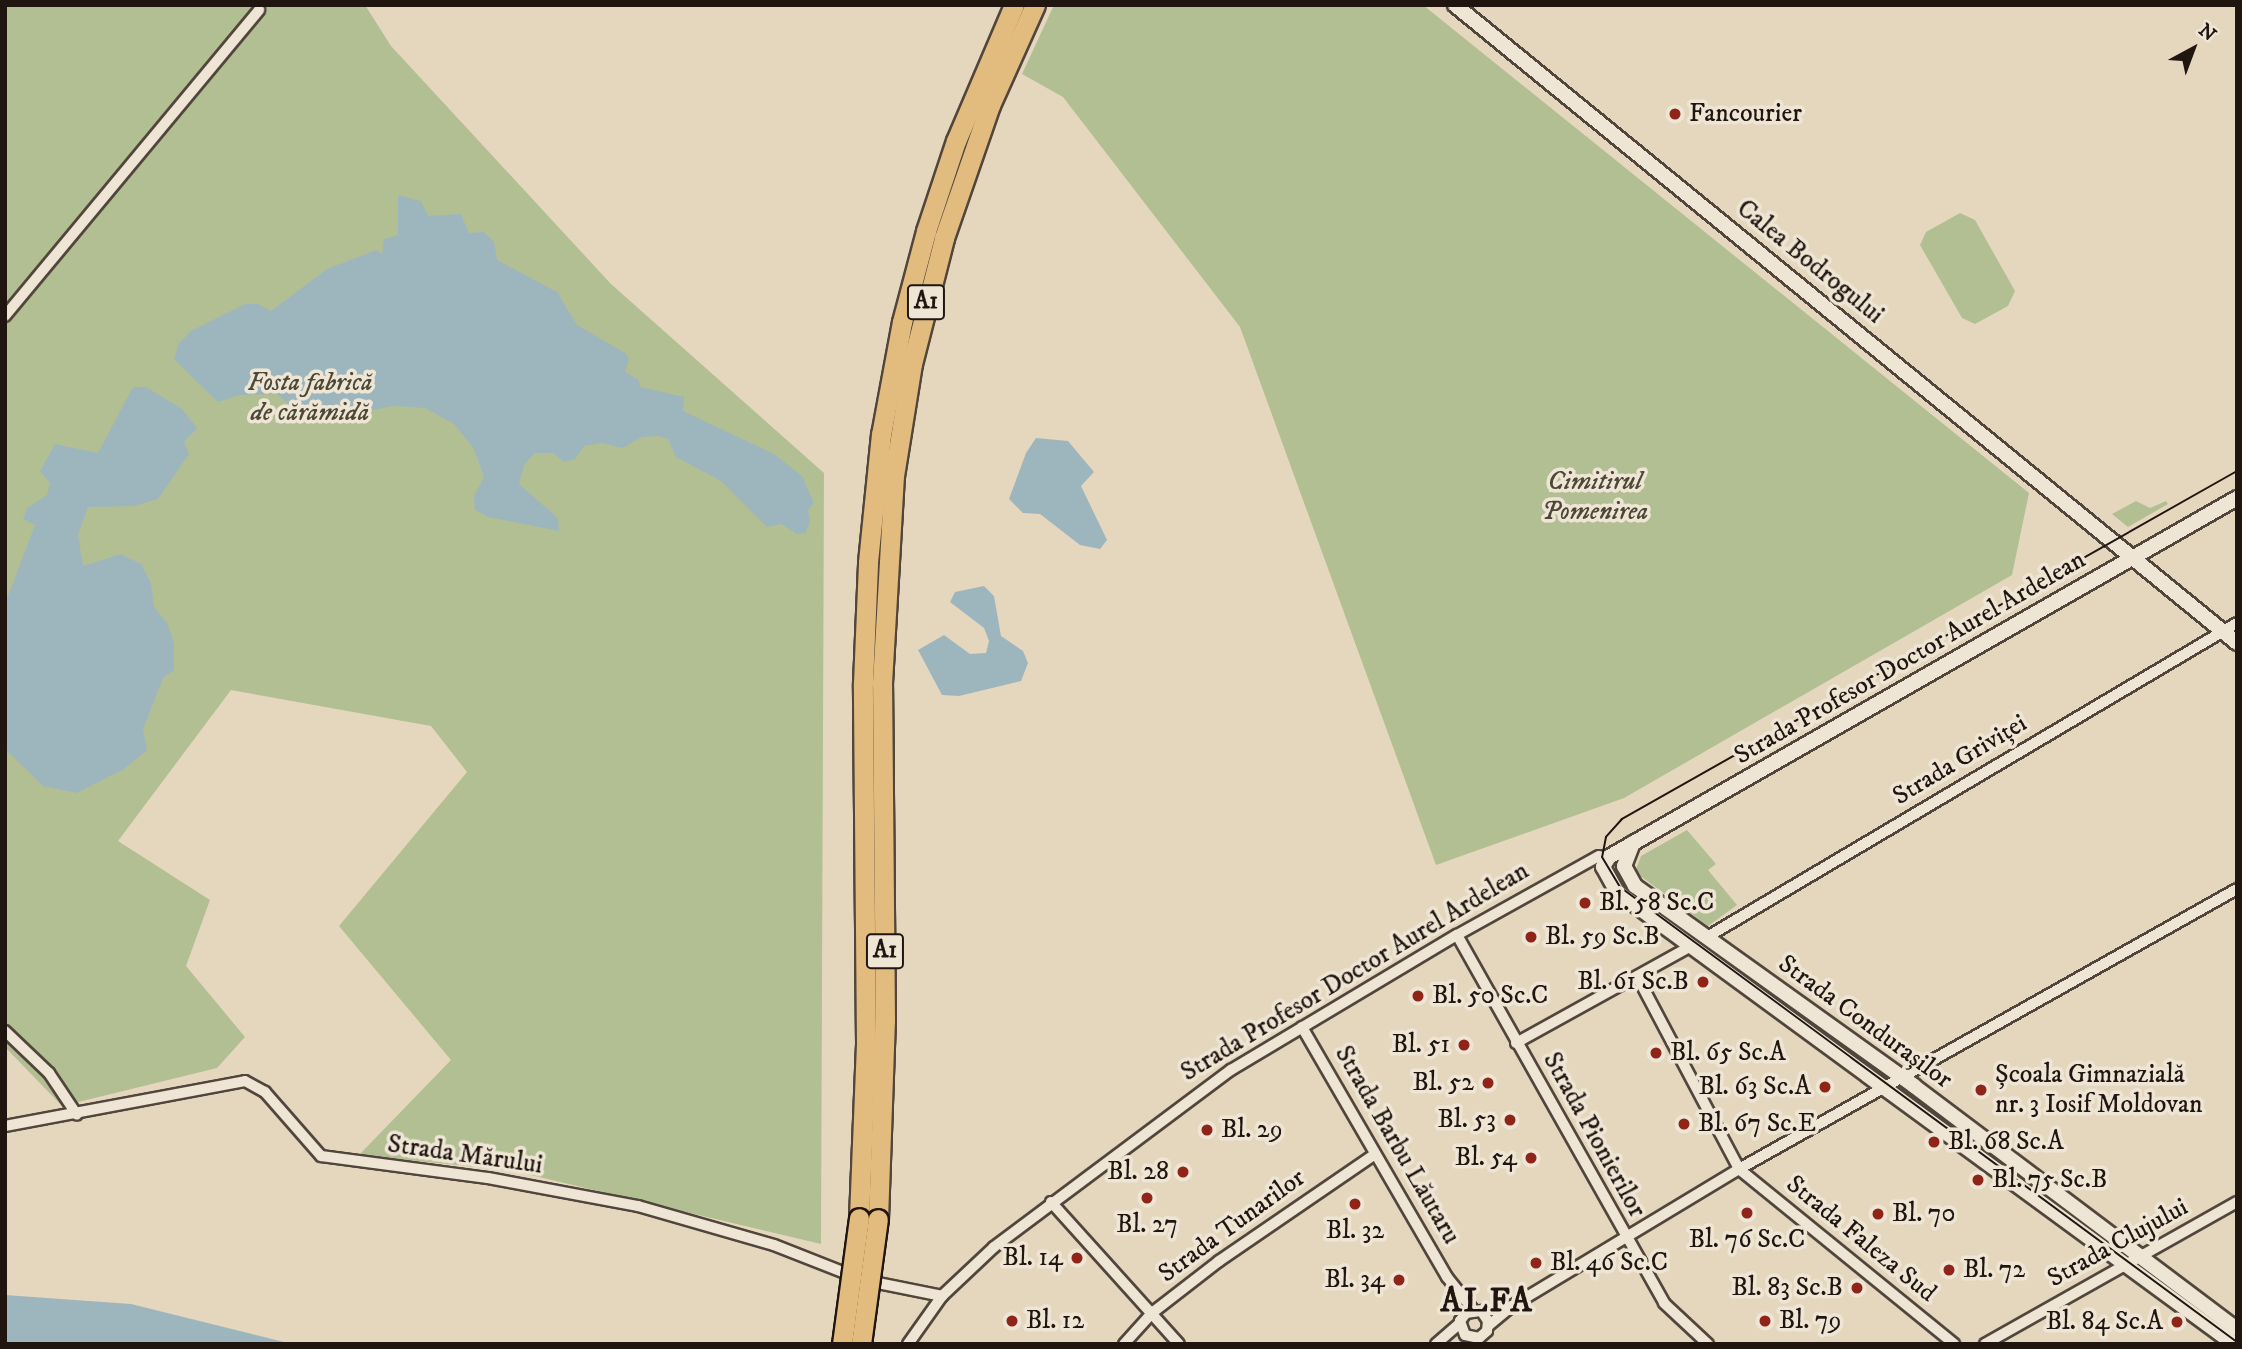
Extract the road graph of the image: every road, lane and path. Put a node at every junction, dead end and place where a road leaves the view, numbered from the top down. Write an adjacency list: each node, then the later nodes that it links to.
1 (1014, 5): 8 (highway, A1)
2 (1035, 5): 8 (highway, A1)
3 (1455, 5): 7 (main road, Calea Bodrogului)
4 (258, 10): 5 (street)
5 (5, 316)
6 (2237, 498): 7 (main road, Strada Profesor Doctor Aurel Ardelean)
7 (2133, 558): 10 (main road, Calea Bodrogului); 12 (main road, Strada Profesor Doctor Aurel Ardelean)
8 (875, 615): 32 (highway, A1)
9 (2237, 623): 10 (street, Strada Griviței)
10 (2222, 631): 11 (main road, Calea Bodrogului); 18 (street, Strada Griviței)
11 (2237, 643)
12 (1633, 843): 13 (main road, Strada Profesor Doctor Aurel Ardelean); 18 (main road, Strada Condurașilor)
13 (1606, 858): 14 (street, Strada Profesor Doctor Aurel Ardelean); 15 (main road)
14 (1587, 863): 15 (street, Strada Condurașilor); 17 (street, Strada Profesor Doctor Aurel Ardelean)
15 (1606, 878): 19 (main road, Strada Condurașilor)
16 (2237, 889): 24 (street)
17 (1457, 935): 21 (street, Strada Profesor Doctor Aurel Ardelean); 23 (street, Strada Pionierilor)
18 (1707, 937): 24 (main road, Strada Condurașilor)
19 (1691, 946): 20 (street); 25 (main road, Strada Condurașilor)
20 (1638, 978): 23 (street); 29 (street)
21 (1303, 1027): 28 (street, Strada Barbu Lăutaru); 30 (street, Strada Profesor Doctor Aurel Ardelean)
22 (5, 1031): 26 (street)
23 (1516, 1043): 33 (street, Strada Pionierilor)
24 (1903, 1079): 25 (street); 34 (main road, Strada Condurașilor)
25 (1886, 1088): 29 (street); 35 (main road, Strada Condurașilor)
26 (77, 1115): 27 (street, Strada Mărului); 37 (street, Strada Mărului)
27 (5, 1126)
28 (1375, 1154): 36 (street, Strada Barbu Lăutaru); 40 (street, Strada Tunarilor)
29 (1739, 1169): 33 (street); 53 (street, Strada Faleza Sud)
30 (1051, 1202): 37 (street, Strada Profesor Doctor Aurel Ardelean); 40 (street)
31 (2237, 1202): 34 (street, Strada Clujului)
32 (869, 1219): 45 (highway, A1, bridge); 46 (highway, A1, bridge)
33 (1626, 1238): 38 (street); 52 (street, Strada Pionierilor)
34 (2140, 1256): 35 (street, Strada Clujului); 43 (main road, Strada Condurașilor)
35 (2124, 1265): 54 (street, Strada Clujului); 55 (main road, Strada Condurașilor)
36 (1453, 1286): 39 (street, Strada Barbu Lăutaru); 41 (street, Strada Barbu Lăutaru)
37 (942, 1296): 47 (street, Strada Profesor Doctor Aurel Ardelean)
38 (1512, 1306): 39 (street); 42 (street)
39 (1478, 1311): 41 (street); 42 (street, Strada Barbu Lăutaru)
40 (1152, 1313): 48 (street, Strada Tunarilor); 49 (street)
41 (1461, 1321): 44 (street, Strada Barbu Lăutaru); 50 (street)
42 (1488, 1328): 44 (street); 51 (street)
43 (2237, 1329)
44 (1473, 1340): 50 (street)
45 (842, 1344)
46 (861, 1344)
47 (908, 1344)
48 (1124, 1344)
49 (1179, 1344)
50 (1438, 1344)
51 (1491, 1344)
52 (1708, 1344)
53 (1954, 1344)
54 (1985, 1344)
55 (2234, 1344)

